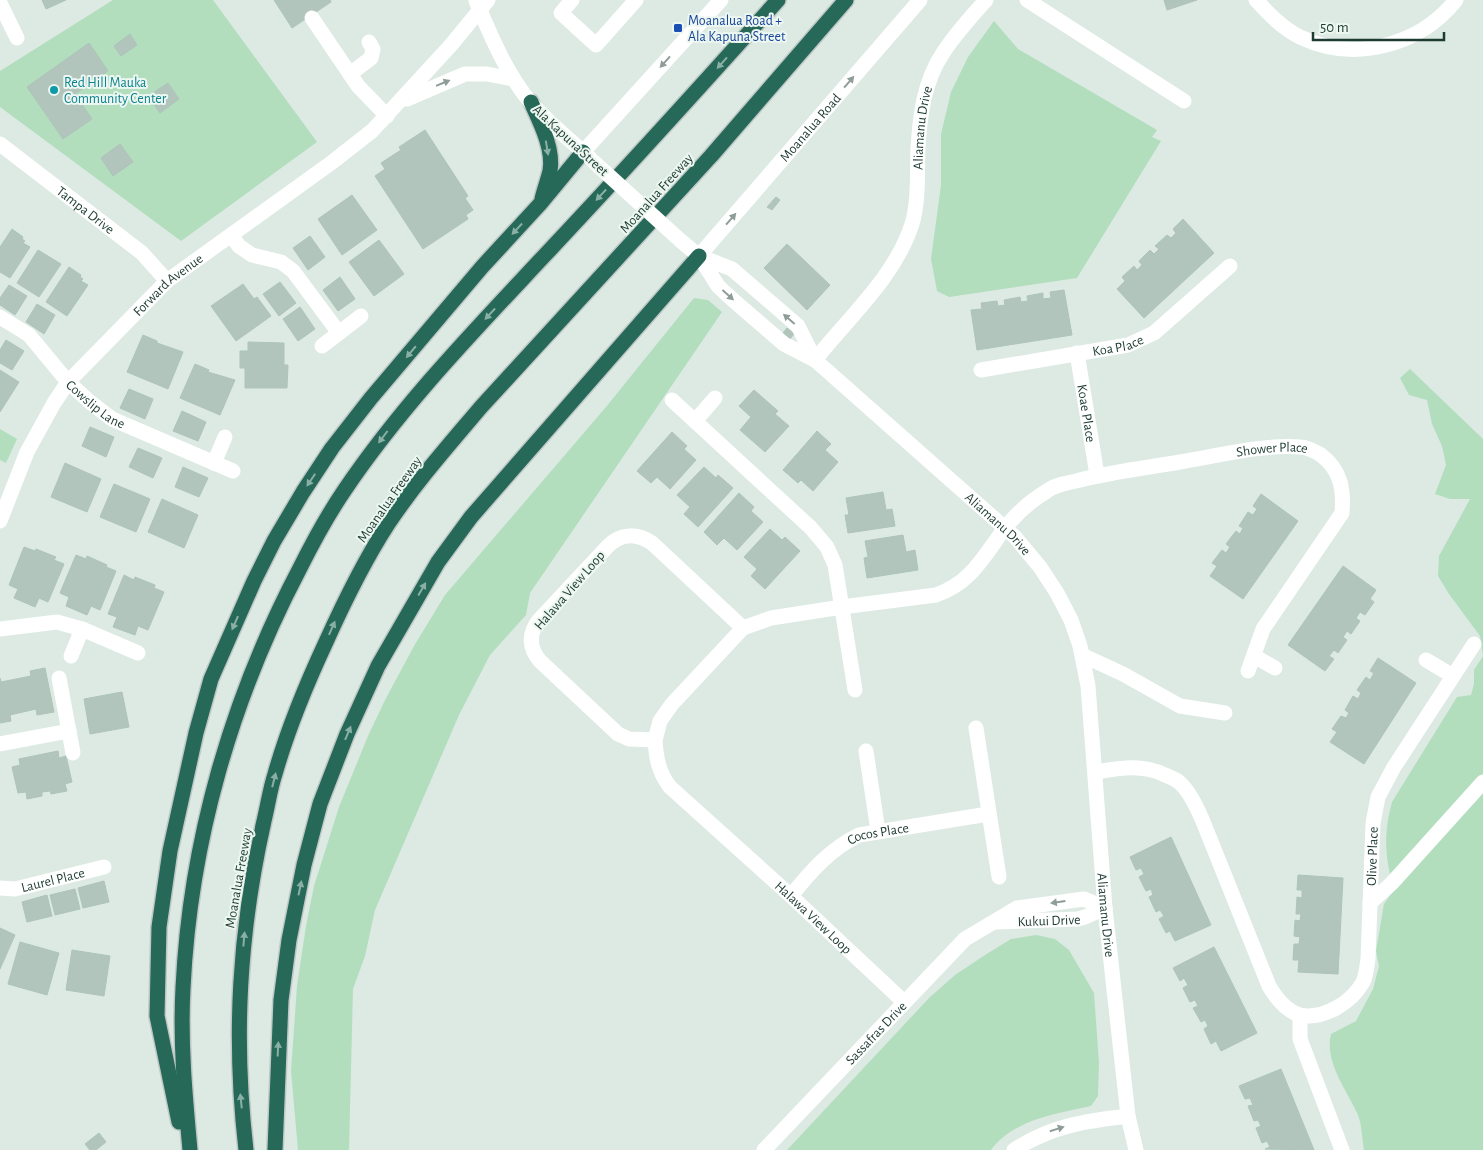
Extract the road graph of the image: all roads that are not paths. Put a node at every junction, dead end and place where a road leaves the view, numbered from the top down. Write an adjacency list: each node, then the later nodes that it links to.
1 (572, 0): 2 (street)
2 (636, 0)
3 (721, 0): 23 (street, one-way to 23)
4 (778, 0): 83 (highway, one-way to 83)
5 (846, 0): 84 (highway, Moanalua Freeway, one-way to 5)
6 (920, 0): 26 (street, Moanalua Road, one-way to 6)
7 (986, 0): 34 (street, Aliamanu Drive)
8 (1027, 0): 18 (street)
9 (1256, 0): 10 (street)
10 (1456, 0)
11 (0, 3): 14 (street)
12 (481, 3): 17 (street, Ala Kapuna Street); 20 (street, Forward Avenue)
13 (312, 18): 16 (street)
14 (17, 38)
15 (369, 42): 16 (street)
16 (350, 74): 21 (street)
17 (513, 79): 19 (street, Ala Kapuna Street); 20 (street, Forward Avenue, one-way to 17)
18 (1184, 101)
19 (531, 102): 23 (street, Ala Kapuna Street); 24 (highway, one-way to 24)
20 (398, 103): 21 (street, Forward Avenue)
21 (387, 116): 25 (street, Forward Avenue)
22 (0, 144): 28 (street, Tampa Drive)
23 (589, 157): 24 (highway); 26 (street, Ala Kapuna Street, bridge)
24 (540, 204): 82 (highway, one-way to 82)
25 (231, 235): 28 (street, Forward Avenue); 31 (street)
26 (699, 256): 34 (street, one-way to 34); 34 (street, one-way to 26); 85 (highway, one-way to 26)
27 (1230, 266): 33 (street, Koa Place)
28 (167, 280): 36 (street, Forward Avenue)
29 (361, 316): 31 (street)
30 (0, 317): 36 (street, Cowslip Lane)
31 (339, 333): 32 (street)
32 (322, 346)
33 (1077, 353): 35 (street, Koa Place); 43 (street, Koae Place)
34 (815, 360): 45 (street, Aliamanu Drive)
35 (981, 370)
36 (68, 382): 41 (street, Cowslip Lane); 44 (street, Forward Avenue)
37 (715, 398): 39 (street)
38 (672, 400): 39 (street)
39 (695, 421): 46 (street)
40 (225, 437): 41 (street)
41 (214, 463): 42 (street, Cowslip Lane)
42 (233, 471)
43 (1097, 475): 45 (street, Shower Place); 54 (street, Shower Place)
44 (0, 521)
45 (1005, 528): 46 (street, Halawa View Loop); 52 (street, Aliamanu Drive)
46 (842, 607): 47 (street, Halawa View Loop); 60 (street)
47 (743, 628): 64 (street, Halawa View Loop); 64 (street, Halawa View Loop)
48 (0, 629): 49 (street)
49 (82, 629): 51 (street); 53 (street)
50 (1474, 644): 58 (street, Olive Place)
51 (138, 653)
52 (1082, 655): 61 (street); 68 (street, Aliamanu Drive)
53 (70, 656)
54 (1254, 656): 56 (street); 57 (street, Shower Place)
55 (1426, 660): 58 (street)
56 (1275, 668)
57 (1248, 671)
58 (1453, 676): 76 (street, Olive Place)
59 (59, 678): 63 (street)
60 (856, 690)
61 (1225, 713)
62 (976, 728): 70 (street)
63 (69, 731): 65 (street); 67 (street)
64 (655, 740): 75 (street, Halawa View Loop)
65 (0, 744)
66 (866, 751): 71 (street)
67 (73, 753)
68 (1096, 772): 77 (street, Aliamanu Drive); 80 (street)
69 (1483, 782): 76 (street)
70 (988, 814): 71 (street, Cocos Place); 73 (street)
71 (878, 831): 75 (street, Cocos Place)
72 (104, 868): 74 (street, Laurel Place)
73 (999, 877)
74 (0, 888)
75 (791, 896): 79 (street, Halawa View Loop)
76 (1370, 903): 80 (street, Olive Place)
77 (1105, 908): 78 (street, Kukui Drive); 81 (street, Aliamanu Drive)
78 (993, 922): 79 (street, Sassafras Drive)
79 (904, 1002): 86 (street, Sassafras Drive)
80 (1300, 1014): 89 (street)
81 (1128, 1116): 87 (street, one-way to 81); 88 (street, Aliamanu Drive)
82 (186, 1150)
83 (190, 1150)
84 (246, 1150)
85 (275, 1150)
86 (764, 1150)
87 (1014, 1150)
88 (1136, 1150)
89 (1342, 1150)

